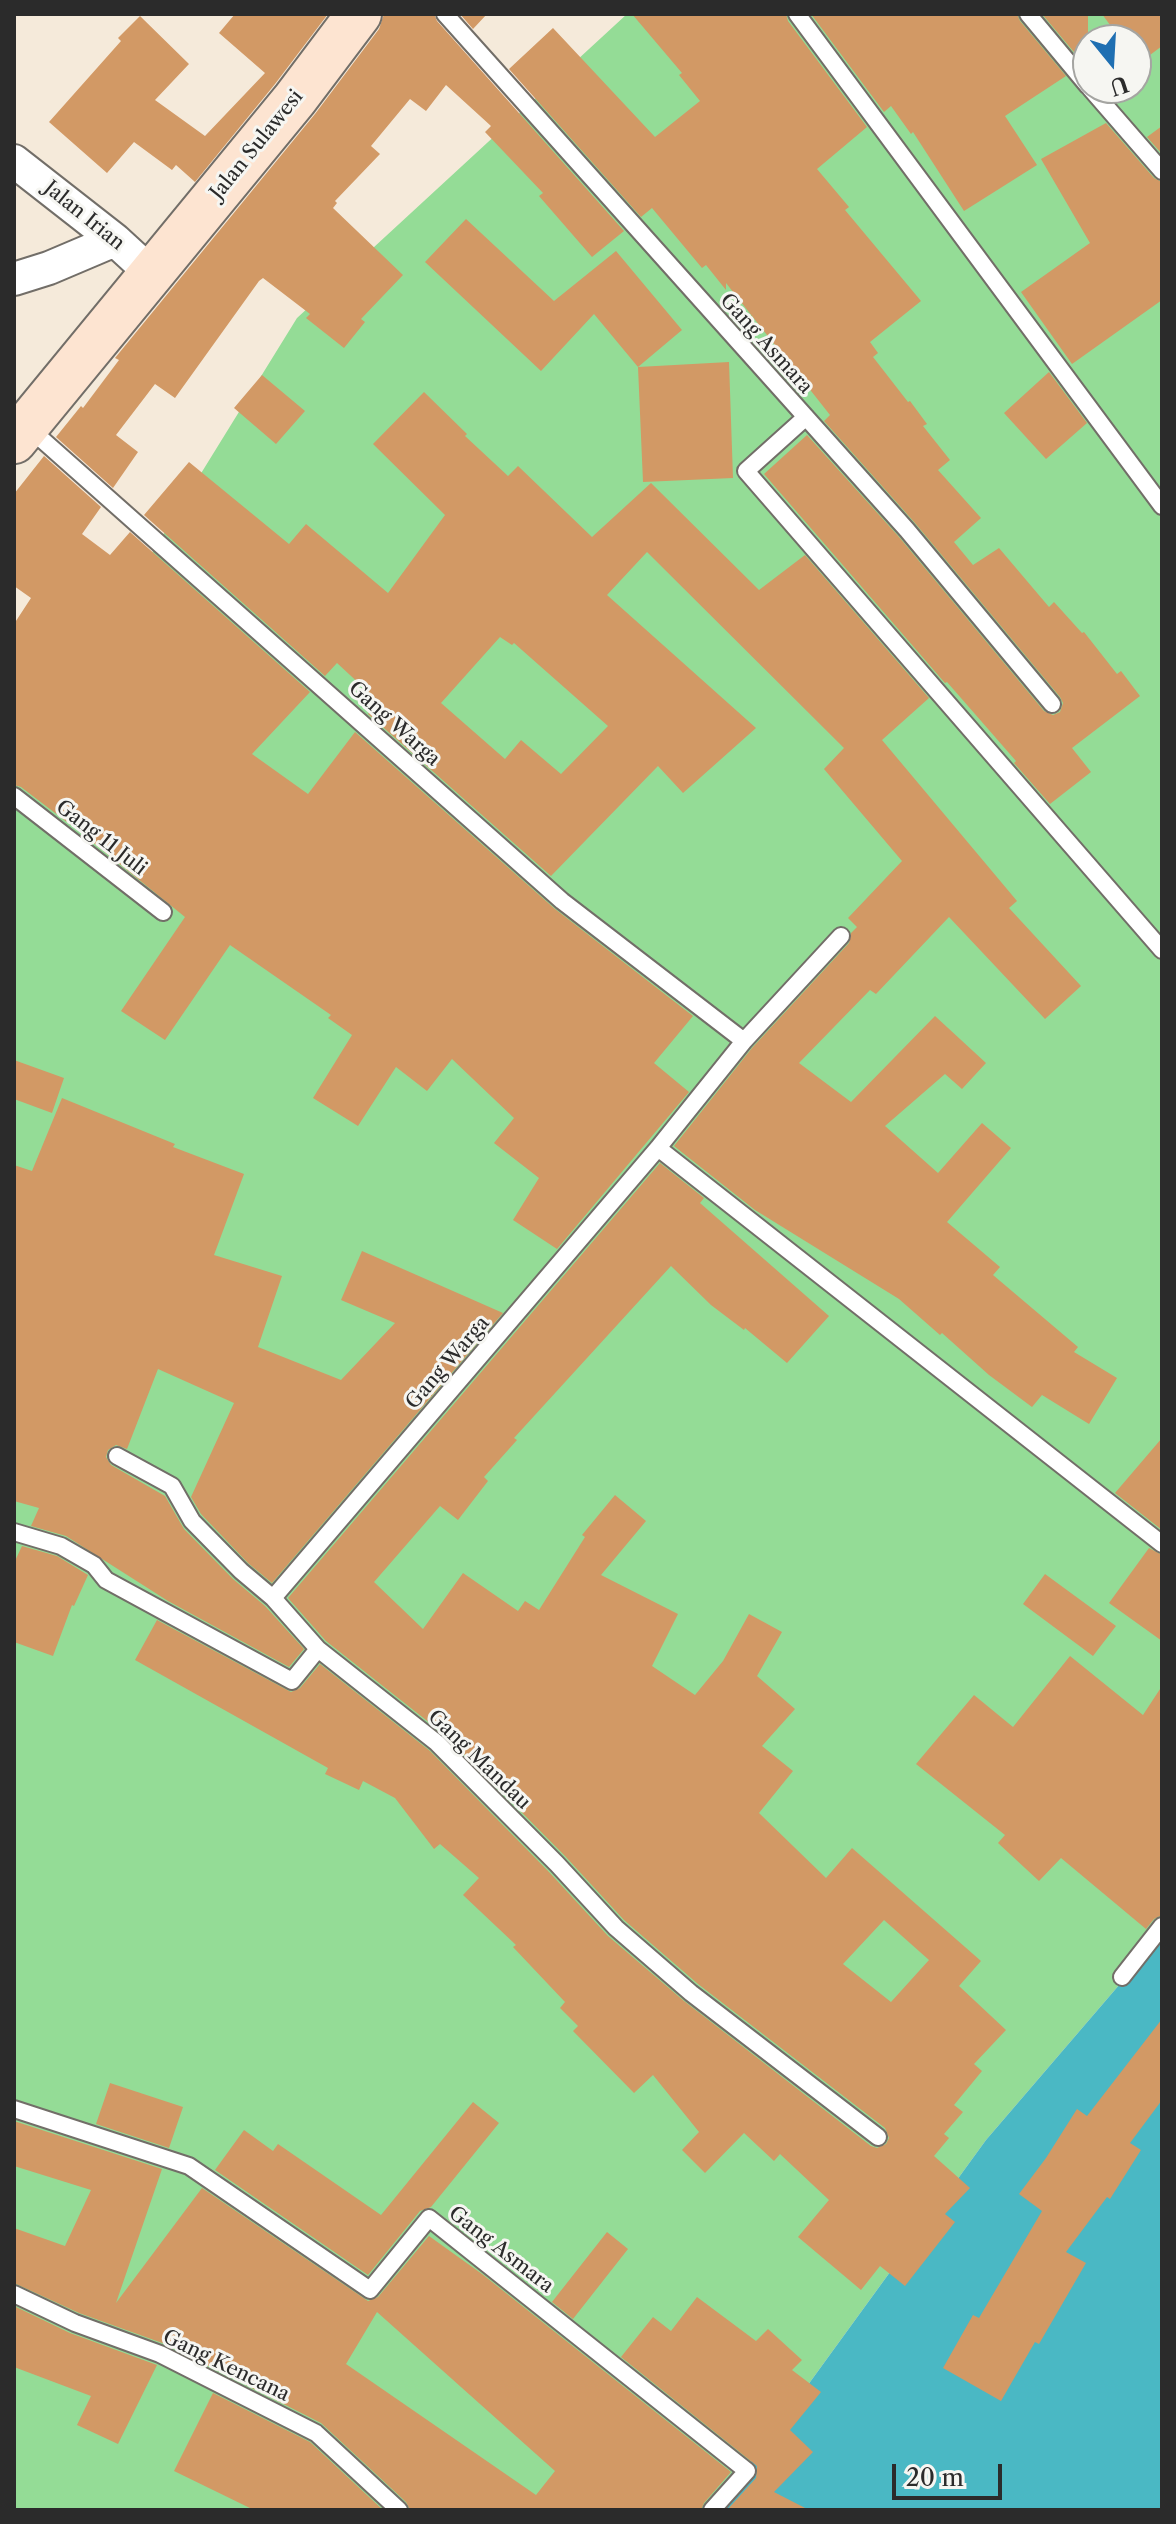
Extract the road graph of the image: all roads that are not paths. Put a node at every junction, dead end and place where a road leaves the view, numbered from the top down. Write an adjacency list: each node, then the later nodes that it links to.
1 (359, 14): 10 (street, Jalan Sulawesi)
2 (445, 14): 12 (lane, Gang Asmara)
3 (797, 14): 14 (lane)
4 (1028, 14): 5 (lane)
5 (1072, 67)
6 (1104, 104): 8 (lane)
7 (14, 161): 9 (street, Jalan Irian)
8 (1162, 171)
9 (115, 240): 10 (street, Jalan Irian); 11 (street)
10 (152, 274): 13 (street, Jalan Sulawesi)
11 (14, 279)
12 (806, 417): 15 (lane, Gang Asmara); 19 (lane)
13 (20, 433): 20 (lane, Gang Warga)
14 (1162, 506)
15 (1052, 704)
16 (14, 796): 17 (lane, Gang 11 Juli)
17 (163, 912)
18 (841, 936): 20 (lane, Gang Warga)
19 (1162, 950)
20 (744, 1041): 21 (lane, Gang Warga)
21 (658, 1148): 24 (lane); 25 (lane, Gang Warga)
22 (117, 1456): 25 (lane, Gang Mandau)
23 (14, 1532): 26 (lane)
24 (1162, 1544)
25 (273, 1598): 26 (lane, Gang Mandau)
26 (318, 1649): 30 (lane, Gang Mandau)
27 (1162, 1926): 28 (lane)
28 (1122, 1977)
29 (14, 2109): 33 (lane, Gang Asmara)
30 (878, 2137)
31 (14, 2294): 32 (lane, Gang Kencana)
32 (399, 2510)
33 (712, 2510)

